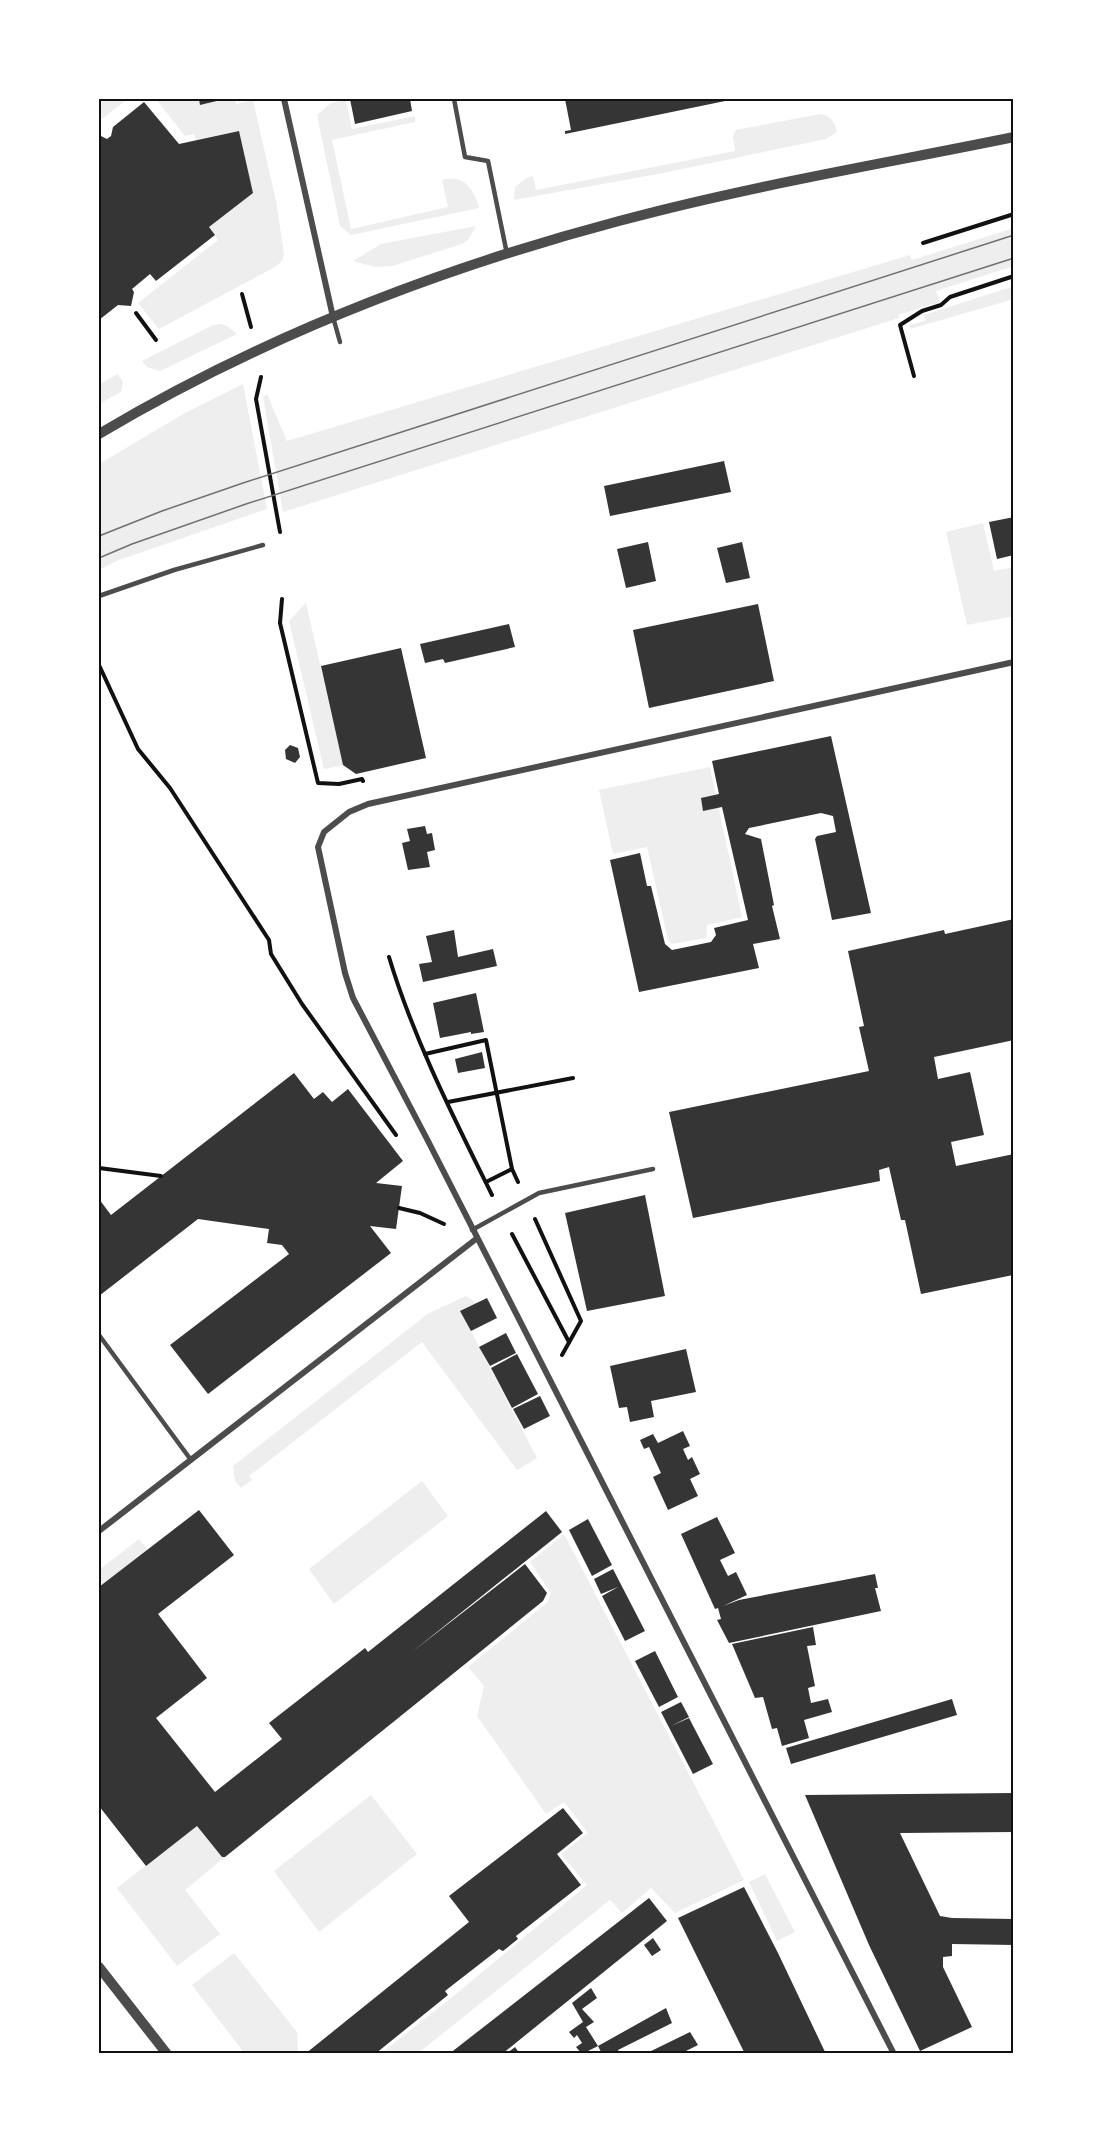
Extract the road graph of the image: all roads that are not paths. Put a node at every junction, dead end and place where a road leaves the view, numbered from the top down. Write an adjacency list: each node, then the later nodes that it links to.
1 (284, 99): 5 (street)
2 (454, 99): 4 (lane)
3 (1014, 137): 4 (street)
4 (507, 254): 5 (street)
5 (333, 317): 6 (lane); 7 (street)
6 (340, 342)
7 (99, 434)
8 (262, 545): 9 (lane)
9 (99, 596)
10 (1014, 662): 12 (street)
11 (653, 1169): 12 (lane)
12 (472, 1230): 13 (street)
13 (476, 1239): 15 (street); 19 (street)
14 (99, 1335): 15 (lane)
15 (191, 1460): 16 (street)
16 (99, 1531)
17 (99, 1967): 18 (street)
18 (167, 2054)
19 (894, 2054)

